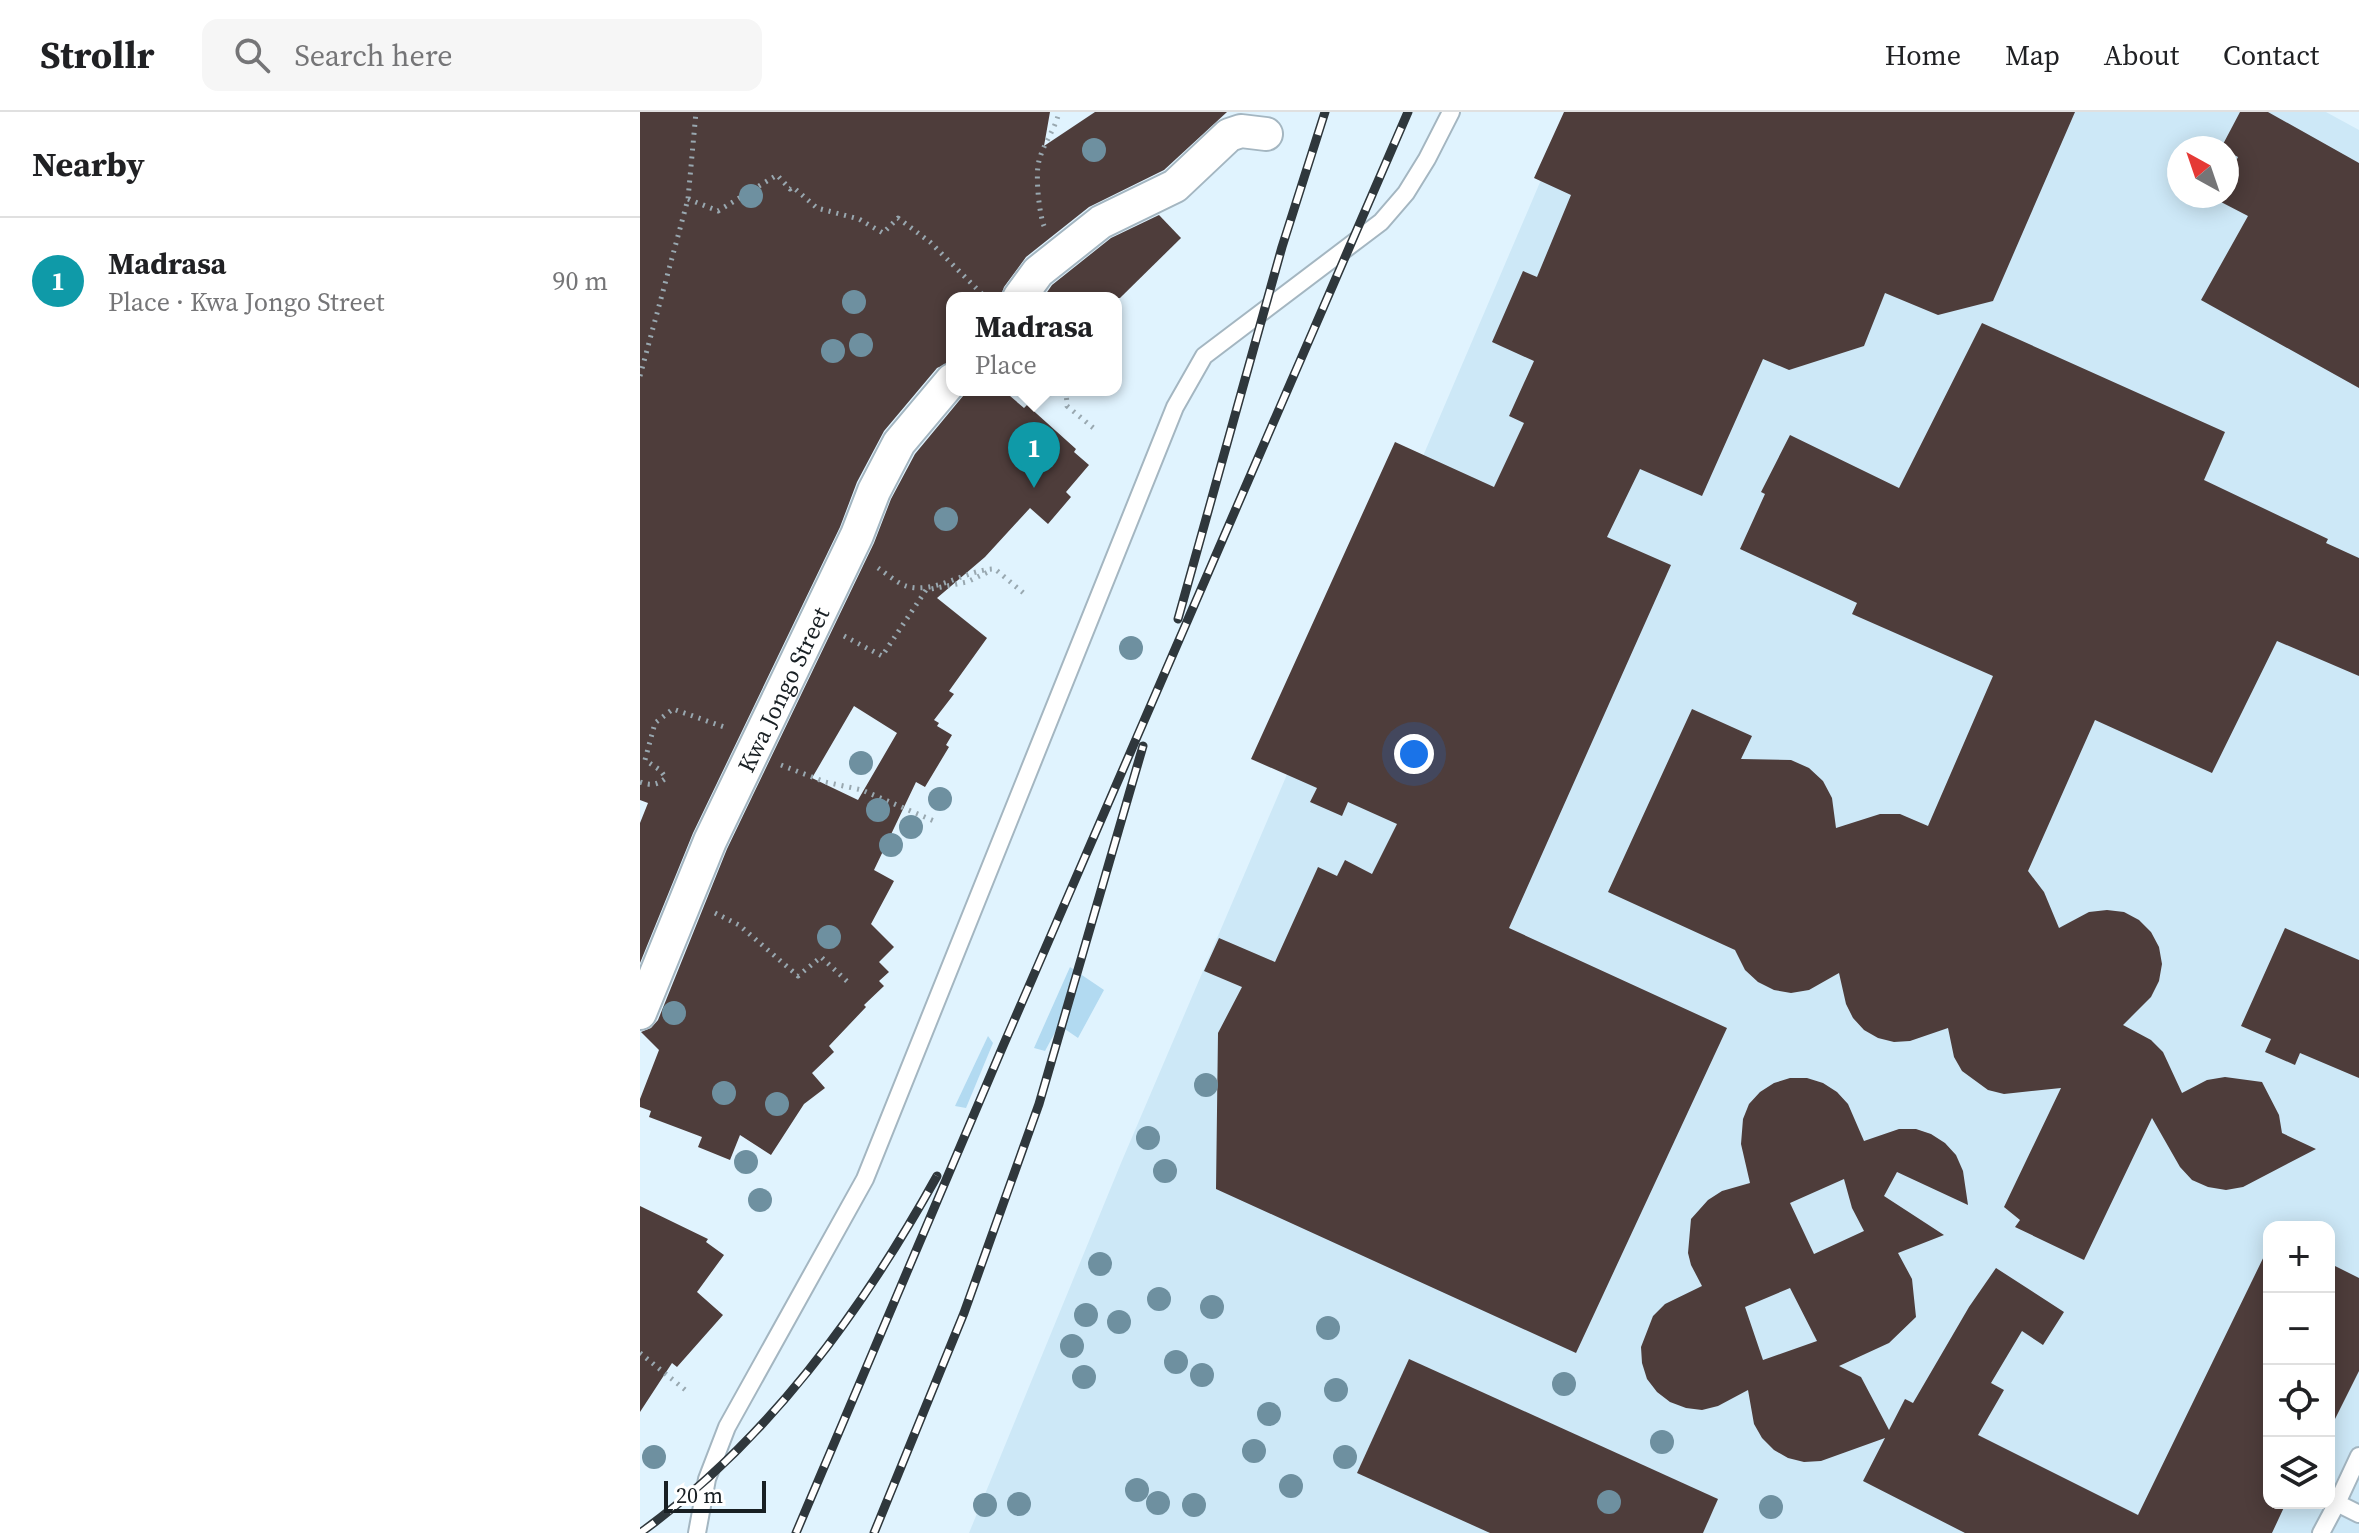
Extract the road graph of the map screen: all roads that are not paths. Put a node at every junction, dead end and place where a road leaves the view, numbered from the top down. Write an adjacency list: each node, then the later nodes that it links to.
1 (1451, 112): 9 (lane)
2 (1266, 134): 3 (street)
3 (1023, 292)
4 (946, 387): 5 (street, Kwa Jongo Street)
5 (640, 1013)
6 (2359, 1456): 7 (lane)
7 (2337, 1503): 8 (lane); 10 (lane)
8 (2359, 1514)
9 (697, 1533)
10 (2321, 1533)

